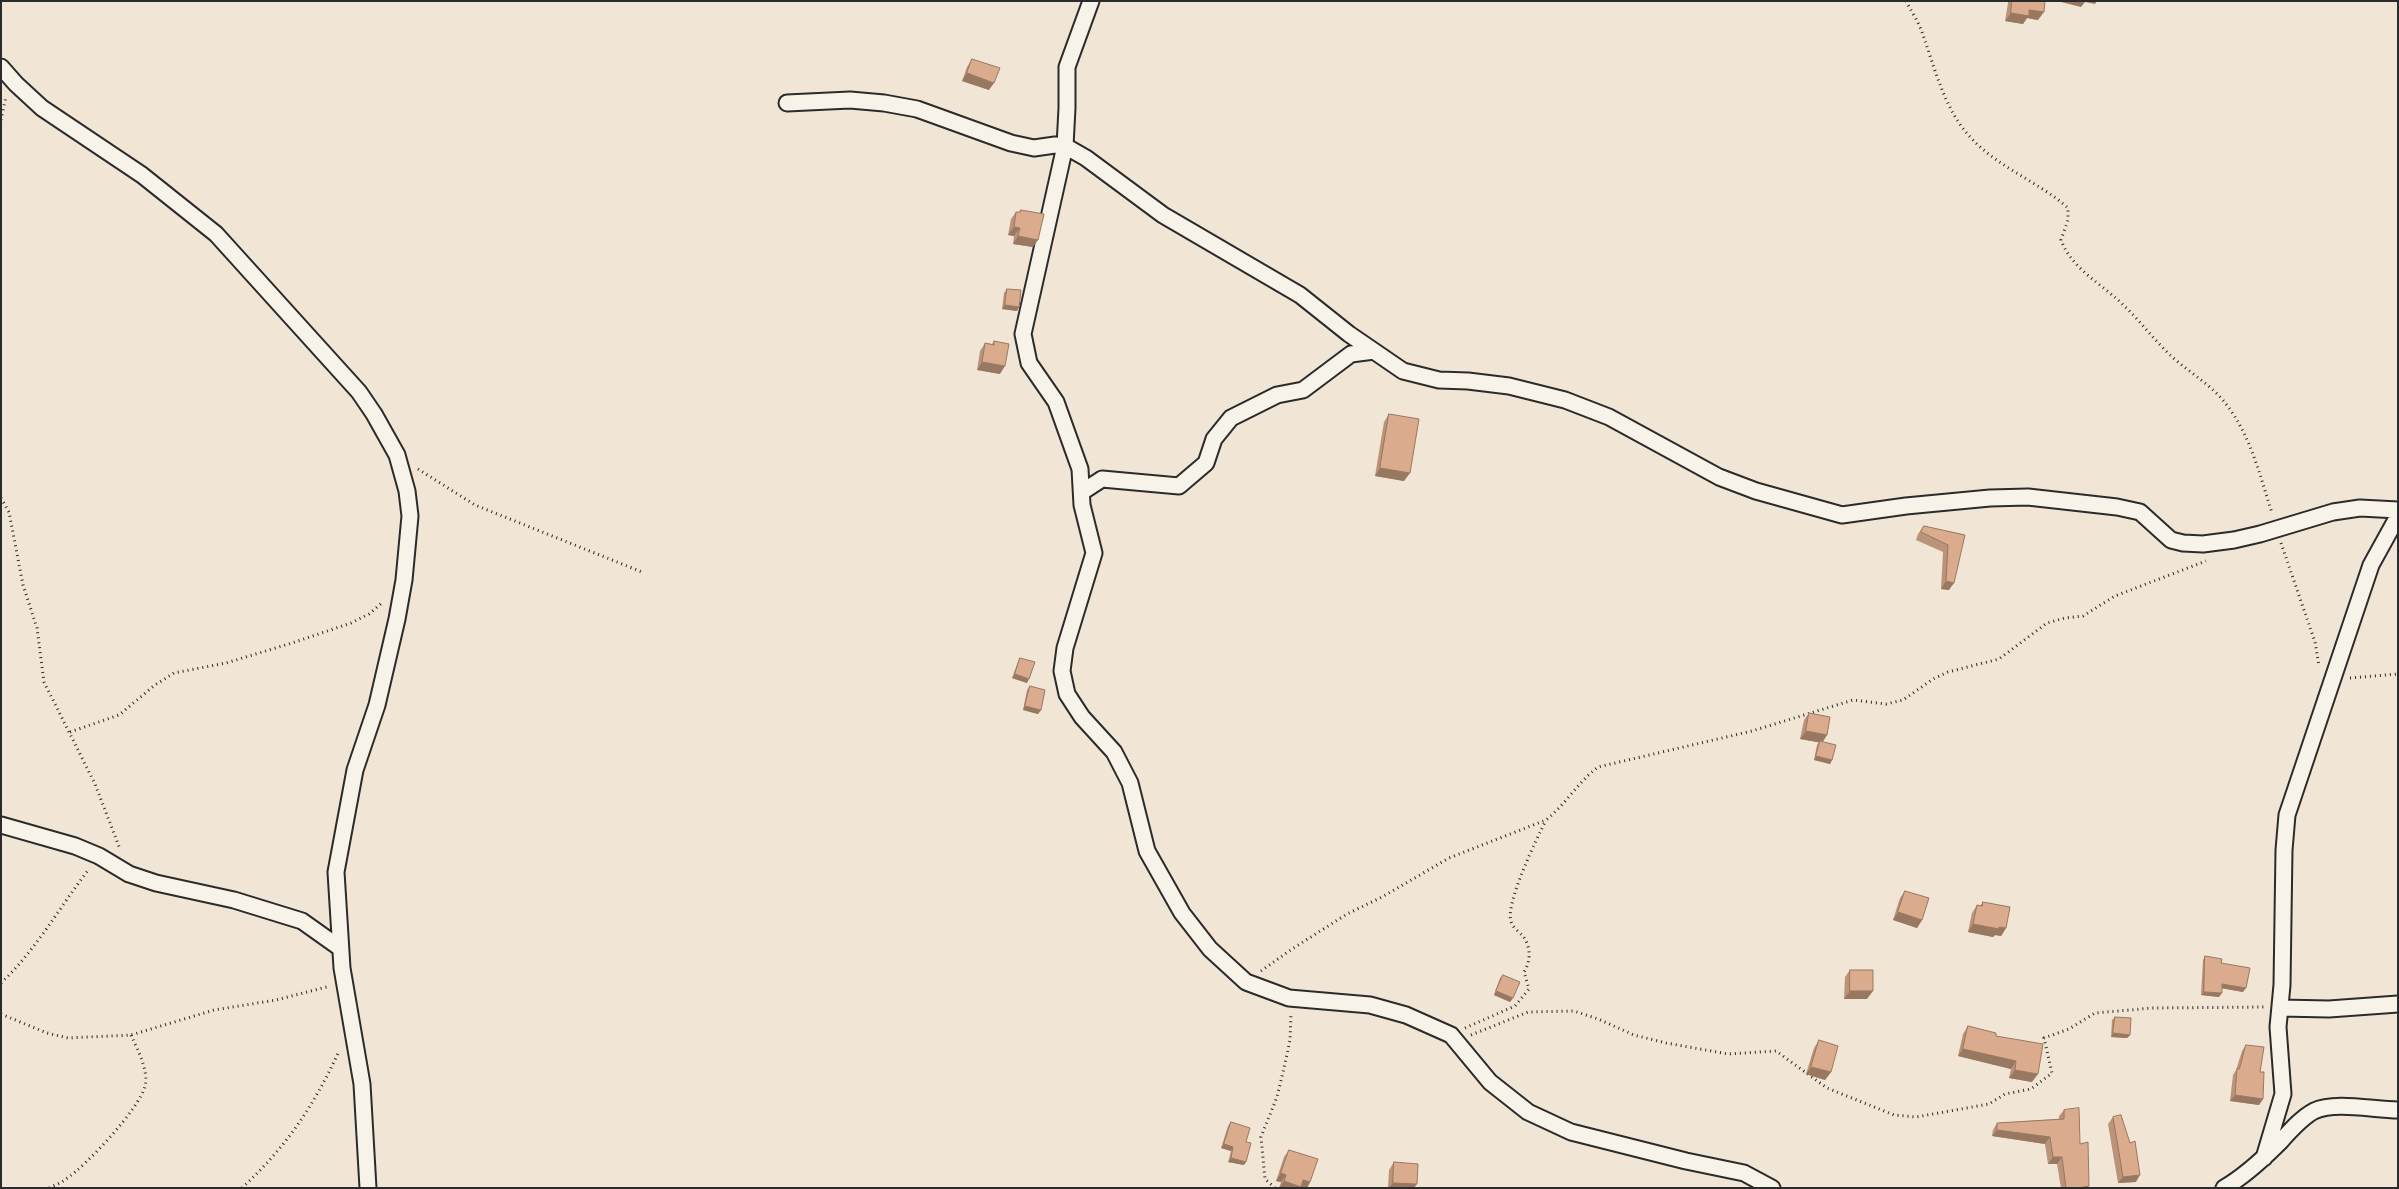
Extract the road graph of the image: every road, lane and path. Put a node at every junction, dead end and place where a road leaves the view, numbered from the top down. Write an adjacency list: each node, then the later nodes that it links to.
1 (1091, 1): 5 (street)
2 (1906, 1): 12 (path)
3 (1, 67): 7 (street)
4 (787, 103): 5 (street)
5 (1065, 146): 6 (street); 8 (street)
6 (1374, 351): 8 (street); 12 (street)
7 (397, 456): 14 (path); 15 (street)
8 (1082, 492): 25 (street)
9 (1, 498): 18 (path)
10 (2398, 510): 12 (street)
11 (2398, 516): 17 (street)
12 (2277, 530): 17 (path)
13 (2212, 558): 19 (path)
14 (642, 572)
15 (402, 589): 18 (path); 23 (street)
16 (2398, 674): 17 (path)
17 (2326, 675): 29 (street)
18 (70, 732): 22 (path)
19 (1546, 820): 25 (path); 33 (path)
20 (1, 825): 21 (street)
21 (98, 856): 22 (street); 26 (path)
22 (124, 872): 23 (street)
23 (340, 948): 24 (street)
24 (344, 982): 31 (street); 32 (path)
25 (1246, 982): 27 (street)
26 (1, 984)
27 (1289, 998): 33 (street); 39 (path)
28 (2398, 1004): 29 (street)
29 (2280, 1008): 33 (path); 35 (street)
30 (1, 1014): 32 (path)
31 (351, 1025): 37 (path); 38 (street)
32 (131, 1035): 36 (path)
33 (1453, 1038): 40 (street)
34 (2398, 1110): 35 (street)
35 (2264, 1158): 41 (street)
36 (49, 1188)
37 (242, 1188)
38 (368, 1188)
39 (1275, 1188)
40 (1772, 1188)
41 (2224, 1188)

